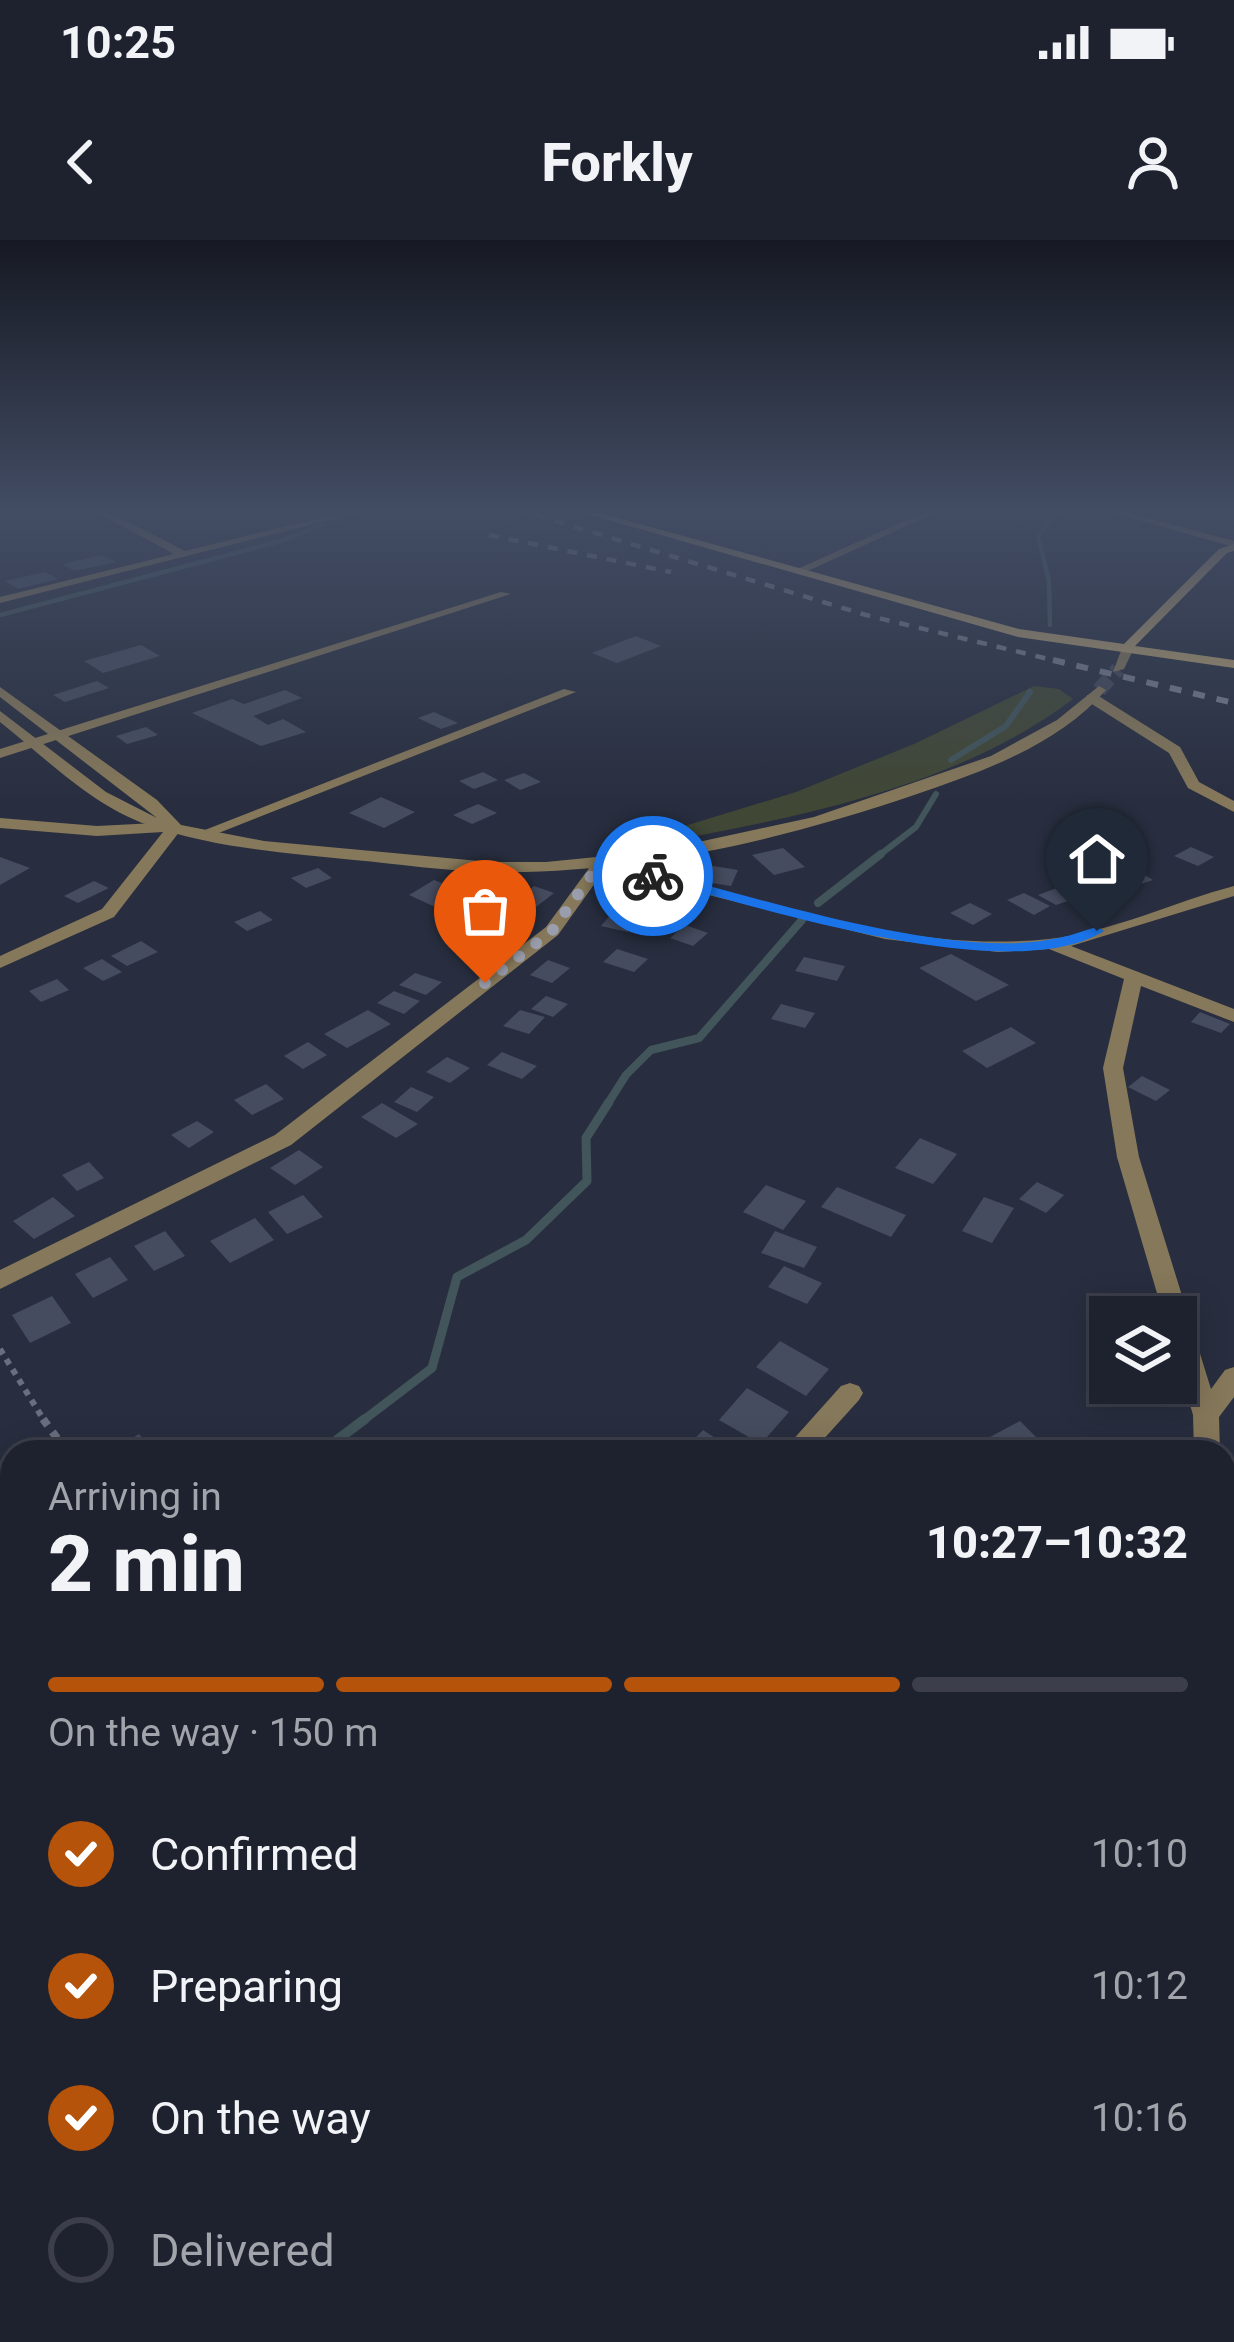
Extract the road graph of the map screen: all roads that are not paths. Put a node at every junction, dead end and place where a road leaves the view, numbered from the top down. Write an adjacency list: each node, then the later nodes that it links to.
1 (464, 607): 10 (street)
2 (926, 607): 4 (main road)
3 (1165, 607): 4 (main road)
4 (1128, 648): 5 (main road); 6 (street)
5 (1234, 664)
6 (1118, 669)
7 (0, 691): 10 (street)
8 (569, 692): 16 (street)
9 (0, 716): 11 (street)
10 (62, 735): 11 (street); 15 (street)
11 (36, 743): 12 (street); 15 (street)
12 (0, 754)
13 (1234, 807): 17 (street)
14 (0, 823): 15 (street)
15 (175, 827): 16 (street); 20 (street)
16 (200, 835): 17 (street)
17 (601, 862): 19 (street); 23 (street)
18 (1234, 891): 19 (street)
19 (1051, 944): 21 (street)
20 (0, 963)
21 (1134, 977): 22 (street); 26 (street)
22 (1234, 1016)
23 (0, 1280)
24 (1234, 1377): 26 (street)
25 (850, 1393): 27 (street)
26 (1206, 1415): 28 (street)
27 (806, 1440)
28 (1207, 1440)

